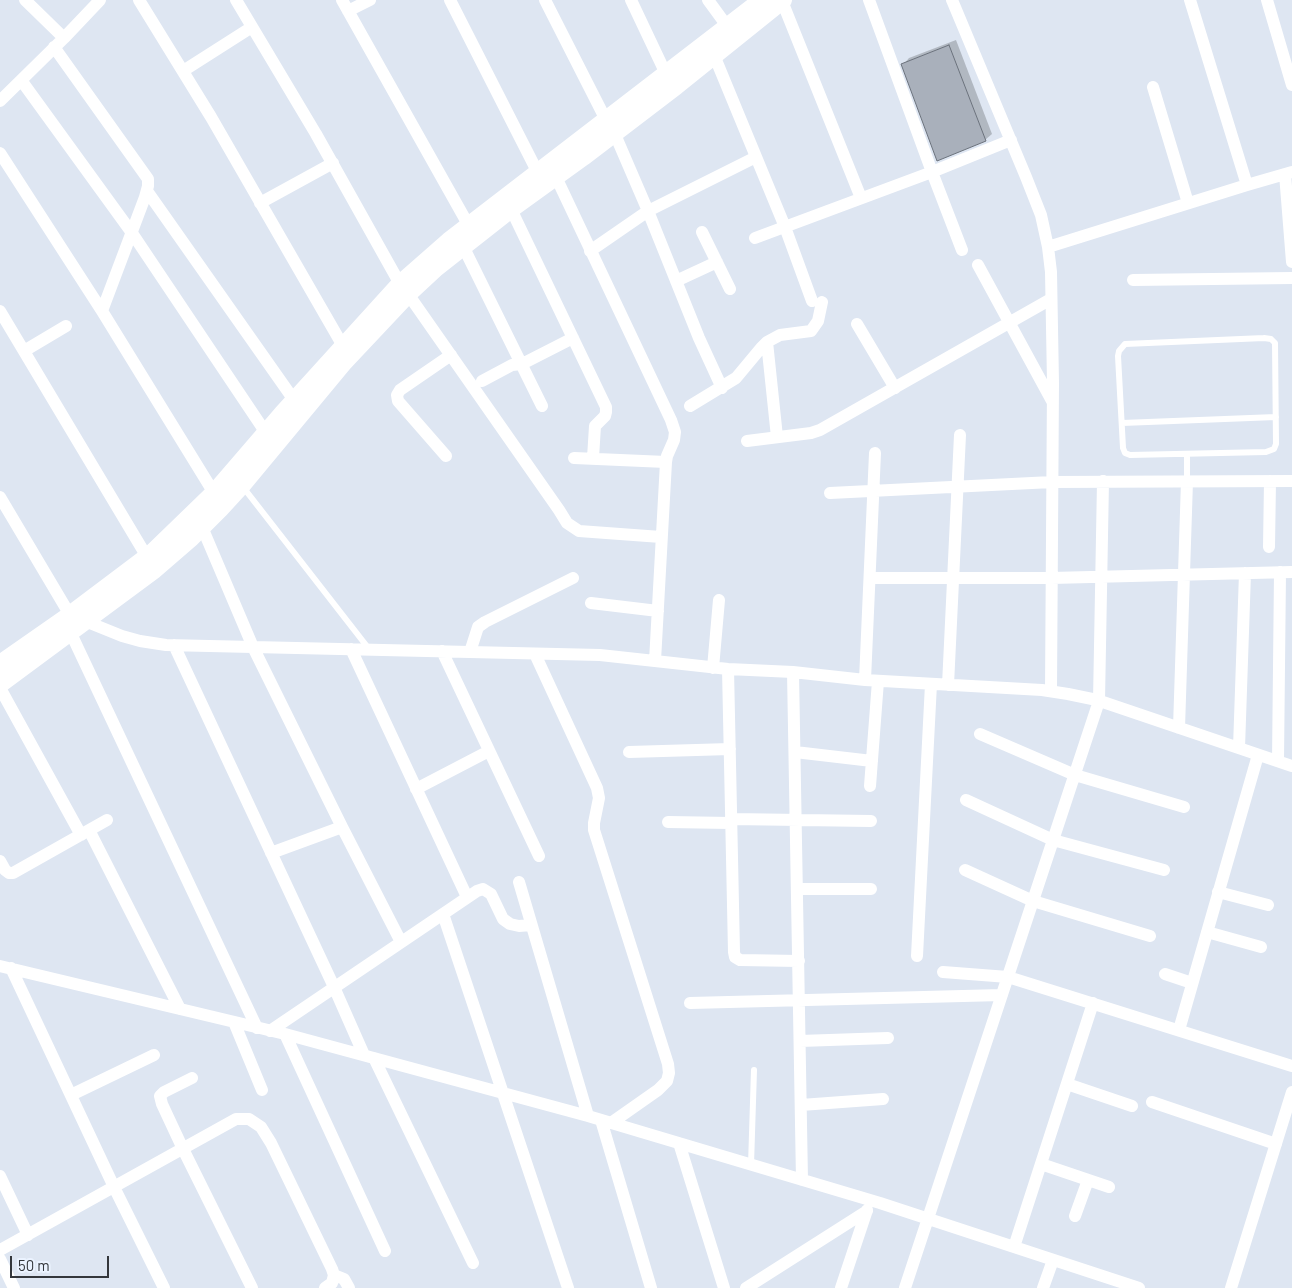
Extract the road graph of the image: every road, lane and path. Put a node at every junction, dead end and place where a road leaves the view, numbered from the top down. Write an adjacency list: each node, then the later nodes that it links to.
1 (25, 0): 19 (street)
2 (100, 0): 19 (street)
3 (140, 0): 22 (street)
4 (236, 0): 18 (street)
5 (370, 0): 16 (street)
6 (450, 0): 33 (street)
7 (545, 0): 28 (street)
8 (631, 0): 23 (street)
9 (708, 0): 17 (street)
10 (762, 0): 17 (main road)
11 (783, 0): 21 (main road); 38 (street)
12 (869, 0): 34 (street)
13 (952, 0): 29 (street)
14 (1190, 0): 36 (street)
15 (1267, 0): 25 (street)
16 (345, 6): 43 (street)
17 (727, 26): 23 (main road)
18 (252, 28): 22 (street); 32 (street)
19 (64, 38): 20 (street)
20 (54, 47): 24 (street); 37 (street)
21 (714, 55): 28 (main road); 31 (street)
22 (183, 71): 39 (street)
23 (666, 74): 28 (main road)
24 (21, 80): 27 (street); 46 (street)
25 (1292, 85)
26 (1153, 87): 40 (street)
27 (2, 95)
28 (610, 126): 33 (main road); 42 (street)
29 (1011, 140): 34 (street); 49 (street)
30 (0, 153): 62 (street)
31 (756, 157): 42 (street); 44 (street)
32 (333, 163): 39 (street); 58 (street)
33 (547, 172): 41 (main road); 43 (main road); 50 (street)
34 (932, 172): 38 (street); 51 (street)
35 (1289, 173): 36 (street); 53 (street)
36 (1247, 185): 40 (street)
37 (147, 191): 46 (street); 75 (street)
38 (861, 198): 44 (street)
39 (260, 203): 68 (street)
40 (1188, 203): 49 (street)
41 (511, 209): 48 (main road); 66 (street)
42 (648, 211): 50 (street); 57 (street)
43 (469, 226): 58 (main road)
44 (785, 227): 47 (street); 67 (street)
45 (702, 232): 52 (street)
46 (132, 233): 62 (street); 81 (street)
47 (755, 238)
48 (464, 246): 58 (main road); 71 (street)
49 (1048, 247): 60 (street)
50 (590, 250): 90 (street)
51 (962, 250)
52 (717, 262): 57 (street); 59 (street)
53 (1292, 262)
54 (978, 265): 63 (street)
55 (1292, 278): 56 (street)
56 (1133, 280)
57 (676, 281): 73 (street)
58 (404, 289): 68 (main road); 70 (street); 96 (main road)
59 (730, 289)
60 (1051, 299): 63 (street); 76 (street)
61 (0, 311): 69 (street)
62 (102, 311): 99 (street)
63 (1010, 323): 74 (street); 76 (street)
64 (857, 324): 74 (street)
65 (66, 326): 69 (street)
66 (573, 338): 71 (street); 89 (street)
67 (767, 342): 73 (street); 83 (street)
68 (343, 346): 75 (main road)
69 (24, 351): 105 (street)
70 (451, 355): 87 (street); 103 (street)
71 (522, 364): 72 (street); 77 (street)
72 (482, 381)
73 (722, 388): 78 (street)
74 (895, 388): 83 (street)
75 (294, 400): 81 (main road)
76 (1053, 401): 94 (street)
77 (542, 406)
78 (690, 406)
79 (1276, 417): 80 (lane); 80 (lane); 86 (lane)
80 (1122, 423): 86 (lane)
81 (266, 433): 99 (main road)
82 (960, 434): 97 (street)
83 (777, 437): 84 (street)
84 (747, 441)
85 (876, 452): 98 (street)
86 (1187, 454): 95 (lane)
87 (446, 456)
88 (574, 458): 89 (street)
89 (593, 458): 90 (street)
90 (666, 462): 103 (street)
91 (1103, 481): 94 (street); 95 (street); 109 (street)
92 (1270, 481): 93 (street); 95 (street); 104 (street)
93 (1292, 481)
94 (1052, 482): 97 (street); 113 (street)
95 (1187, 482): 108 (street)
96 (242, 485): 102 (main road); 121 (lane)
97 (958, 486): 98 (street); 112 (street)
98 (874, 490): 100 (street); 111 (street)
99 (214, 493): 105 (main road)
100 (830, 493)
101 (0, 497): 117 (street)
102 (202, 527): 117 (main road); 119 (street)
103 (661, 537): 116 (street)
104 (1269, 547)
105 (147, 557): 117 (main road)
106 (1286, 572): 107 (street); 146 (street)
107 (1244, 573): 108 (street); 139 (street)
108 (1184, 574): 109 (street); 137 (street)
109 (1102, 576): 113 (street); 136 (street)
110 (573, 578): 123 (street)
111 (870, 578): 112 (street); 130 (street)
112 (953, 578): 113 (street); 133 (street)
113 (1051, 578): 135 (street)
114 (719, 600): 127 (street)
115 (591, 603): 116 (street)
116 (658, 612): 125 (street)
117 (73, 622): 118 (street); 126 (main road); 131 (main road); 193 (street)
118 (174, 645): 119 (street); 161 (street)
119 (253, 647): 120 (street); 158 (street)
120 (351, 649): 121 (street); 150 (street)
121 (370, 650): 122 (street)
122 (442, 651): 123 (street); 141 (street)
123 (470, 652): 124 (street)
124 (535, 654): 125 (street); 214 (street)
125 (655, 661): 127 (street)
126 (0, 664)
127 (713, 668): 128 (street)
128 (728, 669): 129 (street); 140 (street)
129 (793, 672): 130 (street); 143 (street)
130 (871, 681): 132 (street); 145 (street)
131 (0, 684)
132 (931, 684): 133 (street); 179 (street)
133 (948, 685): 135 (street)
134 (0, 688): 159 (street)
135 (1051, 691): 136 (street)
136 (1099, 701): 137 (street); 148 (street)
137 (1179, 728): 139 (street)
138 (980, 734): 148 (street)
139 (1238, 748): 144 (street)
140 (730, 749): 142 (street); 155 (street)
141 (489, 750): 150 (street); 162 (street)
142 (629, 752)
143 (795, 752): 145 (street); 153 (street)
144 (1258, 755): 146 (street); 169 (street)
145 (872, 760): 149 (street)
146 (1278, 761): 147 (street)
147 (1292, 766)
148 (1074, 775): 152 (street); 160 (street)
149 (870, 786)
150 (416, 789): 170 (street)
151 (966, 800): 160 (street)
152 (1184, 807)
153 (796, 819): 155 (street); 156 (street); 167 (street)
154 (108, 820): 159 (street)
155 (731, 821): 157 (street); 180 (street)
156 (871, 821)
157 (668, 822)
158 (342, 827): 161 (street); 177 (street)
159 (85, 832): 163 (street); 191 (street)
160 (1053, 840): 165 (street); 171 (street)
161 (272, 853): 186 (street)
162 (539, 856)
163 (0, 861)
164 (966, 870): 171 (street)
165 (1164, 870)
166 (519, 882): 174 (street)
167 (797, 889): 168 (street); 180 (street)
168 (871, 889)
169 (1218, 892): 172 (street); 175 (street)
170 (467, 897): 173 (street); 174 (street)
171 (1033, 901): 176 (street); 184 (street)
172 (1268, 905)
173 (443, 914): 177 (street); 207 (street)
174 (531, 925): 213 (street)
175 (1207, 932): 178 (street); 185 (street)
176 (1150, 936)
177 (401, 942): 186 (street)
178 (1261, 947)
179 (917, 956)
180 (798, 961): 188 (street)
181 (5, 967): 191 (street); 208 (street)
182 (943, 972): 184 (street)
183 (1165, 974): 185 (street)
184 (1008, 977): 187 (street); 190 (street)
185 (1192, 983): 194 (street)
186 (334, 987): 195 (street); 200 (street)
187 (1002, 995): 188 (street); 227 (street)
188 (799, 1000): 189 (street); 198 (street)
189 (690, 1002)
190 (1093, 1003): 194 (street); 204 (street)
191 (180, 1009): 192 (street)
192 (234, 1022): 193 (street); 205 (street)
193 (257, 1028): 195 (street)
194 (1179, 1030): 201 (street)
195 (270, 1031): 196 (street)
196 (285, 1034): 200 (street); 231 (street)
197 (888, 1038): 198 (street)
198 (800, 1041): 211 (street)
199 (154, 1054): 208 (street)
200 (369, 1057): 207 (street); 234 (street)
201 (1292, 1066)
202 (754, 1070): 218 (lane)
203 (192, 1078): 217 (street)
204 (1067, 1084): 212 (street); 219 (street)
205 (262, 1090)
206 (1292, 1092): 216 (street)
207 (503, 1093): 213 (street); 241 (street)
208 (71, 1095): 223 (street)
209 (883, 1099): 211 (street)
210 (1152, 1102): 216 (street)
211 (801, 1105): 221 (street)
212 (1132, 1106)
213 (588, 1116): 214 (street)
214 (606, 1121): 215 (street); 242 (street)
215 (679, 1143): 218 (street); 243 (street)
216 (1276, 1144): 249 (street)
217 (182, 1149): 223 (street); 235 (street); 238 (street)
218 (751, 1164): 221 (street)
219 (1041, 1164): 222 (street); 229 (street)
220 (0, 1176): 228 (street)
221 (802, 1180): 225 (street)
222 (1088, 1180): 224 (street); 226 (street)
223 (114, 1187): 228 (street); 237 (street)
224 (1109, 1187)
225 (868, 1206): 227 (street); 244 (street); 245 (street)
226 (1075, 1216)
227 (928, 1219): 229 (street); 246 (street)
228 (28, 1235): 230 (street)
229 (1014, 1247): 233 (street)
230 (0, 1250)
231 (385, 1251)
232 (0, 1259): 236 (street)
233 (1053, 1260): 247 (street); 248 (street)
234 (473, 1263)
235 (334, 1275): 239 (street); 240 (street)
236 (14, 1288)
237 (164, 1288)
238 (252, 1288)
239 (326, 1288)
240 (349, 1288)
241 (568, 1288)
242 (651, 1288)
243 (724, 1288)
244 (746, 1288)
245 (841, 1288)
246 (905, 1288)
247 (1044, 1288)
248 (1139, 1288)
249 (1231, 1288)

